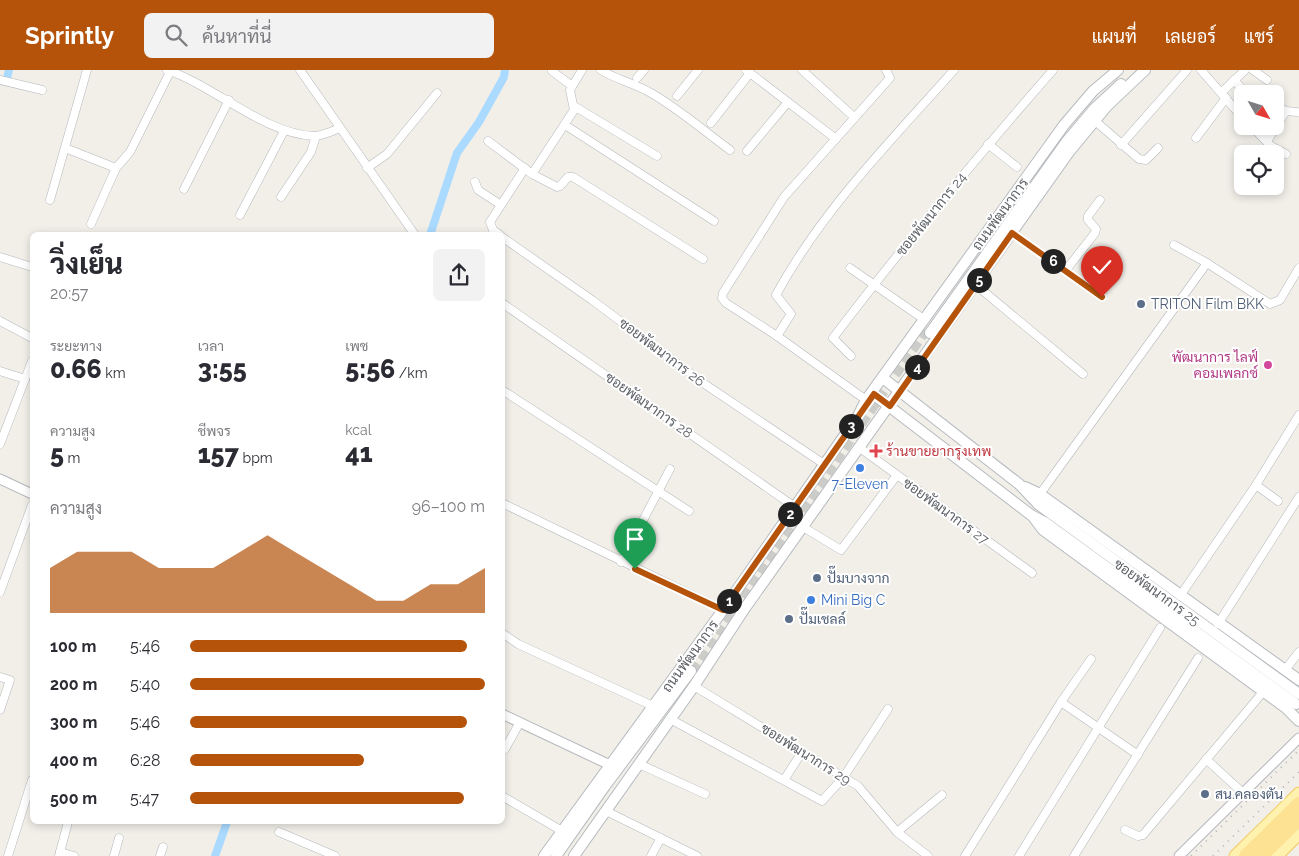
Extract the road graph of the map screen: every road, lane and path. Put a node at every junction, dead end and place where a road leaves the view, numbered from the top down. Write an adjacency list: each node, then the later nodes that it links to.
1 (87, 70): 51 (street)
2 (170, 70): 31 (street); 58 (street)
3 (300, 70): 41 (street)
4 (582, 70): 26 (street)
5 (601, 70): 53 (street)
6 (644, 70): 21 (street)
7 (698, 70): 30 (street)
8 (802, 70): 37 (street)
9 (886, 70): 37 (street)
10 (954, 70): 89 (street)
11 (1053, 70): 49 (street, ซอยพัฒนาการ 24)
12 (1120, 70): 88 (main road, ถนนพัฒนาการ)
13 (1140, 70): 88 (main road, ถนนพัฒนาการ)
14 (1145, 70): 38 (main road, ถนนพัฒนาการ)
15 (1187, 70): 50 (street)
16 (1201, 70): 29 (street)
17 (1245, 70): 23 (street)
18 (1253, 70): 24 (street)
19 (552, 71): 26 (street)
20 (748, 72): 32 (street); 39 (street)
21 (637, 78)
22 (0, 80): 27 (street)
23 (1234, 80): 25 (street); 29 (street)
24 (1266, 80)
25 (1239, 85)
26 (572, 86): 33 (street)
27 (42, 90)
28 (437, 93): 59 (street)
29 (1224, 95): 34 (street); 45 (street)
30 (677, 96)
31 (229, 100): 42 (street); 63 (street)
32 (788, 102): 46 (street); 54 (street)
33 (574, 106): 40 (street); 56 (street)
34 (1234, 107)
35 (1286, 111): 36 (street); 48 (street)
36 (1297, 112)
37 (854, 117): 46 (street)
38 (1094, 120): 50 (street); 73 (main road, ถนนพัฒนาการ)
39 (710, 122)
40 (565, 125): 61 (street); 69 (street)
41 (340, 128): 44 (street); 59 (street)
42 (284, 131): 44 (street); 68 (street)
43 (1261, 135): 48 (street)
44 (316, 136): 64 (street)
45 (1196, 138)
46 (836, 139): 89 (street)
47 (488, 141): 60 (street)
48 (1267, 141): 55 (street)
49 (988, 144): 57 (street); 83 (street, ซอยพัฒนาการ 24)
50 (1121, 145): 52 (street)
51 (66, 148): 58 (street); 65 (street)
52 (1158, 148)
53 (730, 150)
54 (747, 151)
55 (1286, 154)
56 (657, 156)
57 (1017, 167)
58 (116, 168): 70 (street)
59 (367, 168): 71 (street)
60 (525, 168): 61 (street); 67 (street)
61 (532, 174): 77 (street)
62 (475, 182): 67 (street)
63 (184, 189)
64 (281, 197)
65 (50, 200)
66 (1100, 200): 82 (street)
67 (500, 205): 72 (street, ซอยพัฒนาการ 26)
68 (240, 215)
69 (714, 221)
70 (92, 224)
71 (413, 232)
72 (496, 232)
73 (1012, 233): 82 (street); 84 (main road, ถนนพัฒนาการ)
74 (505, 239): 107 (street, ซอยพัฒนาการ 26)
75 (1174, 245): 78 (street)
76 (0, 256): 79 (street)
77 (703, 259)
78 (1207, 263): 81 (street); 115 (street)
79 (30, 266)
80 (850, 268): 83 (street)
81 (1299, 268)
82 (1066, 270): 85 (street)
83 (874, 284): 88 (street); 91 (street, ซอยพัฒนาการ 24)
84 (976, 284): 88 (main road, ถนนพัฒนาการ); 95 (street)
85 (1102, 297)
86 (505, 305): 119 (street, ซอยพัฒนาการ 28)
87 (0, 321): 90 (street)
88 (928, 329): 93 (main road, ถนนพัฒนาการ); 99 (main road, ถนนพัฒนาการ)
89 (777, 336): 100 (street)
90 (30, 337)
91 (851, 356)
92 (30, 366): 96 (street)
93 (892, 368): 97 (main road); 100 (main road, ถนนพัฒนาการ)
94 (0, 371): 96 (street)
95 (1083, 374)
96 (24, 379): 104 (street)
97 (884, 379): 99 (main road, ซอยพัฒนาการ 25); 100 (main road)
98 (505, 392): 113 (street)
99 (900, 392): 101 (main road, ถนนพัฒนาการ); 103 (main road, ซอยพัฒนาการ 25)
100 (870, 397): 101 (main road, ซอยพัฒนาการ 25); 107 (main road, ถนนพัฒนาการ)
101 (890, 406): 105 (main road, ซอยพัฒนาการ 25); 106 (main road, ถนนพัฒนาการ)
102 (1299, 415): 112 (street)
103 (952, 431): 105 (main road); 111 (main road, ซอยพัฒนาการ 25)
104 (0, 444)
105 (941, 445): 122 (main road, ซอยพัฒนาการ 25)
106 (860, 448): 109 (street, ซอยพัฒนาการ 27); 123 (main road, ถนนพัฒนาการ)
107 (824, 464): 119 (main road, ถนนพัฒนาการ)
108 (670, 469): 113 (street)
109 (898, 475): 123 (street); 125 (street, ซอยพัฒนาการ 27)
110 (0, 479): 114 (street)
111 (1020, 484): 115 (main road, ซอยพัฒนาการ 25); 141 (main road, ซอยพัฒนาการ 25)
112 (1256, 485): 117 (street); 127 (street)
113 (657, 490): 121 (street); 124 (street)
114 (30, 493)
115 (1040, 494): 127 (main road, ซอยพัฒนาการ 25)
116 (1299, 498): 129 (street)
117 (1278, 501)
118 (505, 504): 124 (street)
119 (795, 506): 128 (main road, ถนนพัฒนาการ)
120 (30, 510): 126 (street)
121 (689, 511)
122 (1032, 515): 139 (main road, ซอยพัฒนาการ 25); 141 (main road, ซอยพัฒนาการ 25)
123 (803, 527): 136 (main road, ถนนพัฒนาการ)
124 (621, 562): 128 (street)
125 (1032, 574)
126 (0, 592)
127 (1180, 596): 129 (main road, ซอยพัฒนาการ 25)
128 (723, 610): 136 (main road, ถนนพัฒนาการ)
129 (1218, 624): 135 (main road, ซอยพัฒนาการ 25)
130 (1160, 628): 149 (street)
131 (505, 635): 142 (street)
132 (1299, 652): 135 (street)
133 (1198, 658): 153 (street)
134 (1091, 659): 140 (street)
135 (1285, 670): 138 (main road, ซอยพัฒนาการ 25)
136 (693, 674): 142 (main road, ถนนพัฒนาการ); 146 (main road, ถนนพัฒนาการ); 152 (street, ซอยพัฒนาการ 29); 185 (main road, ถนนพัฒนาการ); 186 (main road, ถนนพัฒนาการ)
137 (0, 676): 144 (street)
138 (1299, 680)
139 (1263, 692): 141 (main road, ซอยพัฒนาการ 25); 154 (street)
140 (1061, 702): 149 (street); 191 (street)
141 (1295, 704): 147 (main road, ซอยพัฒนาการ 25)
142 (653, 706): 156 (main road, ถนนพัฒนาการ)
143 (888, 709): 157 (street)
144 (0, 710)
145 (505, 715): 148 (street)
146 (670, 719): 155 (main road, ถนนพัฒนาการ); 158 (street)
147 (1299, 721)
148 (520, 722): 151 (street); 156 (street)
149 (1098, 728): 153 (street); 192 (street)
150 (1299, 738): 160 (street)
151 (505, 749)
152 (802, 752): 157 (street, ซอยพัฒนาการ 29); 158 (street)
153 (1138, 755): 193 (street)
154 (1206, 759): 160 (street); 169 (street)
155 (639, 764): 162 (street); 166 (main road, ถนนพัฒนาการ)
156 (610, 766): 170 (main road, ถนนพัฒนาการ)
157 (843, 778): 158 (street); 172 (street, ซอยพัฒนาการ 29)
158 (784, 780)
159 (30, 786): 179 (street)
160 (1243, 793): 194 (street)
161 (1299, 793): 195 (main road)
162 (705, 794)
163 (942, 795): 172 (street)
164 (505, 798): 170 (street)
165 (1299, 804): 196 (highway)
166 (606, 811): 175 (street); 187 (main road, ถนนพัฒนาการ)
167 (1299, 819): 178 (highway)
168 (67, 824): 177 (street)
169 (1125, 830)
170 (562, 831): 184 (main road, ถนนพัฒนาการ)
171 (279, 832): 183 (street)
172 (897, 832): 190 (street, ซอยพัฒนาการ 29)
173 (1298, 837): 178 (main road)
174 (120, 838): 181 (street)
175 (661, 838): 188 (street); 189 (street)
176 (163, 847): 182 (street)
177 (59, 854): 180 (street)
178 (1267, 854)
179 (8, 856)
180 (74, 856)
181 (114, 856)
182 (160, 856)
183 (335, 856)
184 (544, 856)
185 (556, 856)
186 (564, 856)
187 (574, 856)
188 (651, 856)
189 (696, 856)
190 (928, 856)
191 (965, 856)
192 (1019, 856)
193 (1074, 856)
194 (1179, 856)
195 (1235, 856)
196 (1246, 856)

